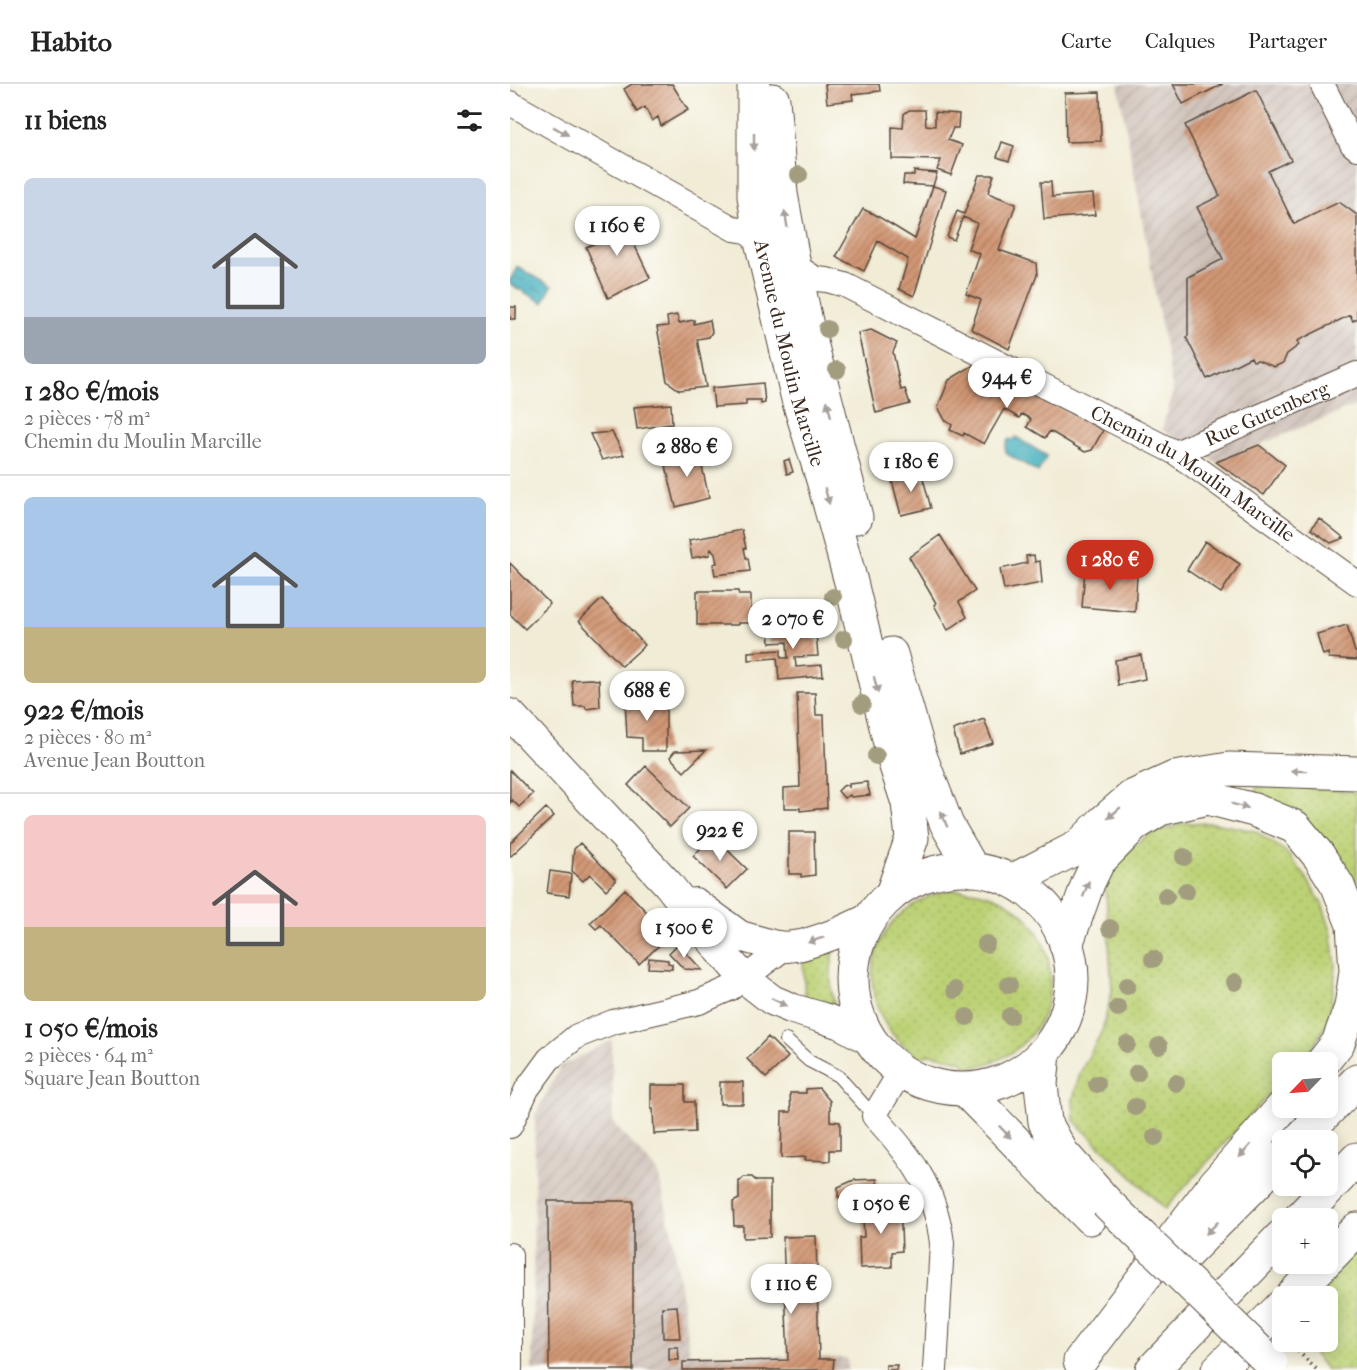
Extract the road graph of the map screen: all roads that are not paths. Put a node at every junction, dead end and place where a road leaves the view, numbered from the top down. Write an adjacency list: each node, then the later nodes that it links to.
1 (754, 84): 6 (main road, Avenue du Moulin Marcille, one-way to 6)
2 (772, 84): 7 (main road, Avenue du Moulin Marcille, one-way to 2)
3 (1322, 84): 5 (street)
4 (510, 103): 6 (street, one-way to 6)
5 (1357, 148)
6 (761, 241): 16 (main road, Avenue du Moulin Marcille, one-way to 16)
7 (794, 265): 9 (street, Chemin du Moulin Marcille); 13 (main road, Avenue du Moulin Marcille, one-way to 7)
8 (1357, 375): 9 (street, Rue Gutenberg)
9 (1176, 453): 10 (street, Chemin du Moulin Marcille)
10 (1357, 583)
11 (510, 714): 15 (street)
12 (1357, 773): 14 (main road, one-way to 14)
13 (973, 870): 14 (main road); 16 (main road)
14 (1012, 881): 18 (main road)
15 (668, 884): 19 (street); 20 (street)
16 (892, 894): 17 (main road)
17 (870, 918): 19 (street, one-way to 19); 22 (main road)
18 (1066, 945): 23 (main road, one-way to 23); 24 (main road)
19 (786, 947): 20 (street)
20 (744, 978): 22 (street, one-way to 22); 30 (street)
21 (786, 1040): 28 (lane)
22 (870, 1040): 25 (main road)
23 (1331, 1052)
24 (1044, 1053): 27 (main road); 35 (main road)
25 (901, 1071): 27 (main road); 28 (street)
26 (1357, 1081): 31 (main road)
27 (965, 1090): 35 (main road, one-way to 35)
28 (874, 1116): 46 (street)
29 (1274, 1118): 44 (main road, one-way to 44)
30 (510, 1126)
31 (1309, 1130)
32 (1357, 1160): 34 (main road)
33 (1272, 1166): 44 (main road, one-way to 44)
34 (1310, 1208)
35 (1098, 1210): 43 (main road, bridge)
36 (1357, 1228): 38 (main road)
37 (1272, 1246): 47 (main road)
38 (1338, 1248)
39 (510, 1255): 45 (street)
40 (1313, 1274): 41 (main road)
41 (1302, 1286)
42 (1272, 1316): 48 (main road)
43 (1274, 1363)
44 (1076, 1366)
45 (510, 1370)
46 (935, 1370)
47 (1152, 1370)
48 (1218, 1370)

